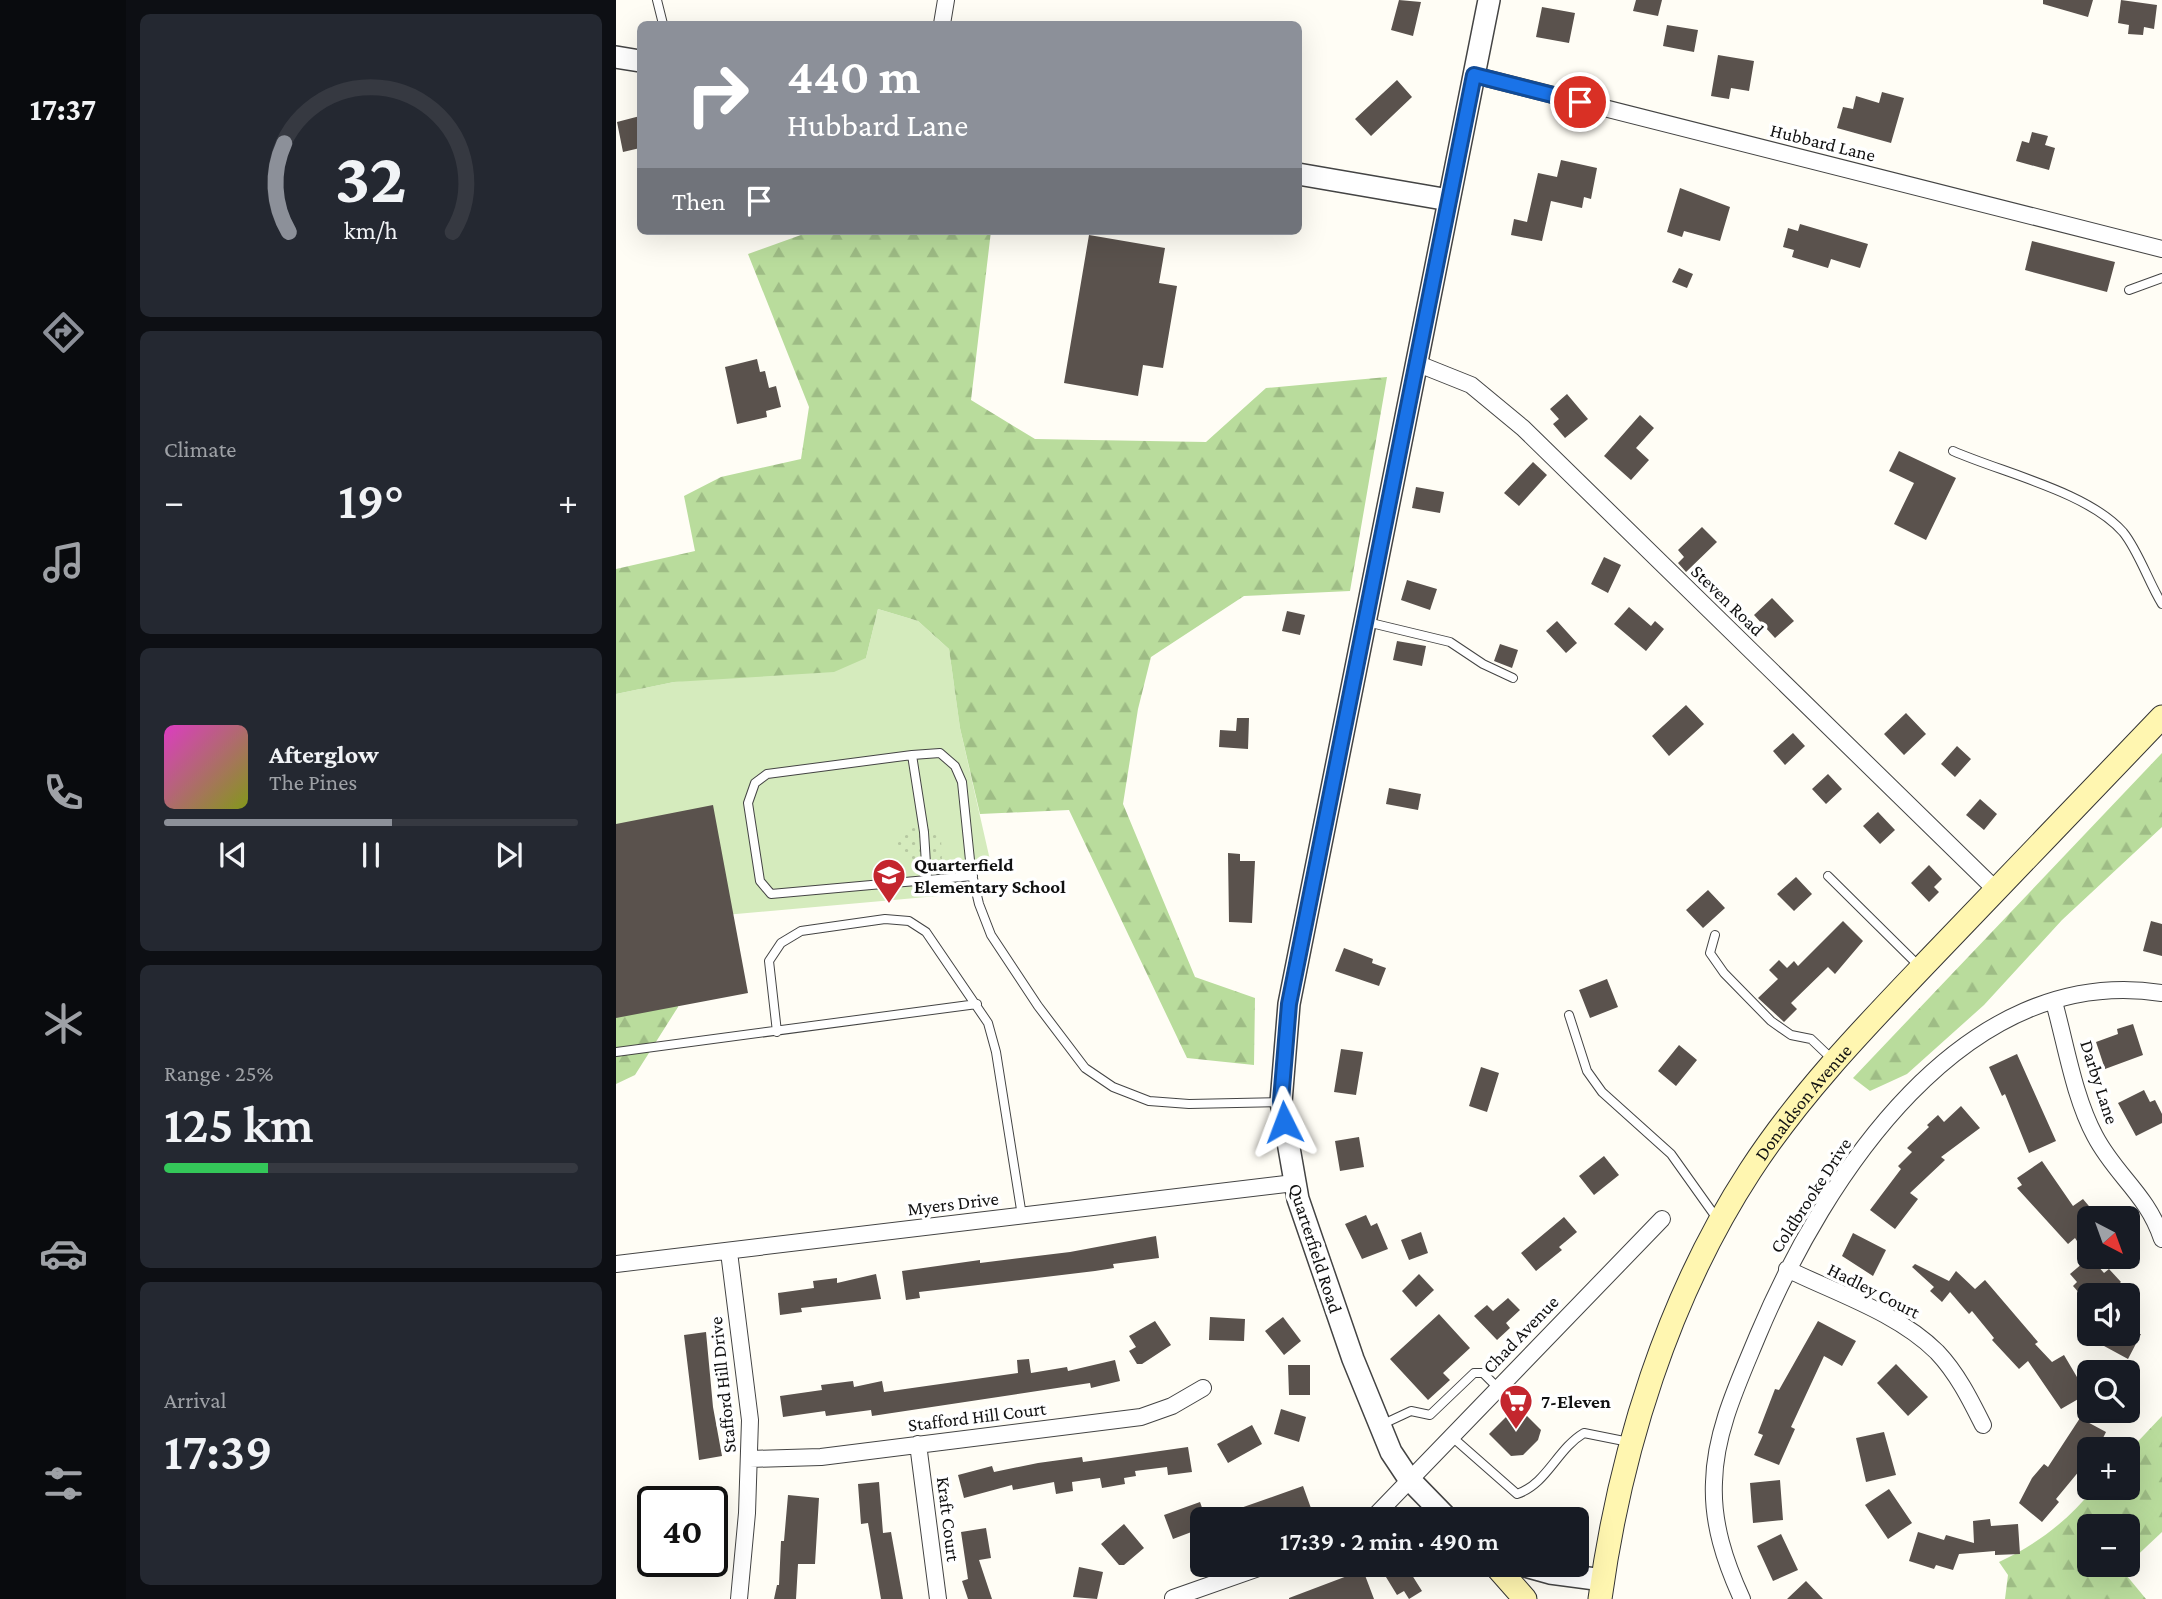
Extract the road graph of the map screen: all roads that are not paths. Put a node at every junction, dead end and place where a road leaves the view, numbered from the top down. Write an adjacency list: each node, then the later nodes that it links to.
1 (657, 0): 4 (lane)
2 (946, 0): 5 (street)
3 (1489, 0): 8 (street, Quarterfield Road)
4 (662, 21)
5 (942, 21)
6 (616, 57): 7 (street)
7 (637, 60)
8 (1474, 75): 10 (street, Quarterfield Road); 11 (street, Hubbard Lane)
9 (1302, 175): 10 (street)
10 (1449, 200): 14 (street, Quarterfield Road)
11 (2162, 249)
12 (2162, 278): 13 (lane)
13 (2129, 290)
14 (1416, 363): 17 (street, Quarterfield Road); 24 (street, Steven Road)
15 (1953, 451): 16 (lane)
16 (2162, 604)
17 (1364, 621): 18 (lane); 34 (street, Quarterfield Road)
18 (1513, 678)
19 (2162, 718): 24 (main road, Donaldson Avenue)
20 (912, 755): 21 (lane); 23 (lane); 23 (lane)
21 (973, 876): 23 (lane); 34 (lane)
22 (1828, 876): 26 (lane)
23 (927, 880)
24 (1996, 890): 26 (main road, Donaldson Avenue)
25 (1715, 935): 33 (lane)
26 (1922, 968): 33 (main road, Donaldson Avenue)
27 (2162, 993): 28 (street, Coldbrooke Drive)
28 (2054, 1002): 39 (street, Darby Lane); 42 (street, Coldbrooke Drive)
29 (977, 1004): 31 (lane); 31 (lane); 36 (lane)
30 (1569, 1015): 38 (lane)
31 (777, 1032): 32 (lane)
32 (616, 1052)
33 (1834, 1062): 38 (main road, Donaldson Avenue)
34 (1281, 1101): 35 (street, Quarterfield Road)
35 (1294, 1183): 36 (street, Myers Drive); 45 (street, Quarterfield Road)
36 (1022, 1216): 40 (street, Myers Drive)
37 (1662, 1219): 44 (street, Chad Avenue)
38 (1719, 1223): 48 (main road, Donaldson Avenue)
39 (2162, 1240)
40 (729, 1252): 41 (street, Myers Drive); 50 (street, Stafford Hill Drive)
41 (616, 1264)
42 (1787, 1269): 46 (street, Hadley Court); 62 (street, Coldbrooke Drive)
43 (1203, 1388): 49 (street, Stafford Hill Court)
44 (1498, 1388): 45 (lane); 47 (street, Chad Avenue)
45 (1381, 1425): 51 (street, Quarterfield Road)
46 (1983, 1425)
47 (1451, 1436): 48 (lane); 51 (street, Chad Avenue)
48 (1632, 1443): 57 (main road, Donaldson Avenue)
49 (918, 1444): 50 (street, Stafford Hill Court); 60 (street, Kraft Court)
50 (750, 1459): 59 (street, Stafford Hill Drive)
51 (1409, 1479): 52 (street, Chad Avenue); 53 (street, Quarterfield Road)
52 (1385, 1507)
53 (1436, 1507)
54 (1233, 1577): 58 (street)
55 (1506, 1577): 61 (main road)
56 (1563, 1577): 57 (street)
57 (1601, 1589)
58 (1173, 1598)
59 (739, 1599)
60 (938, 1599)
61 (1525, 1599)
62 (1742, 1599)

